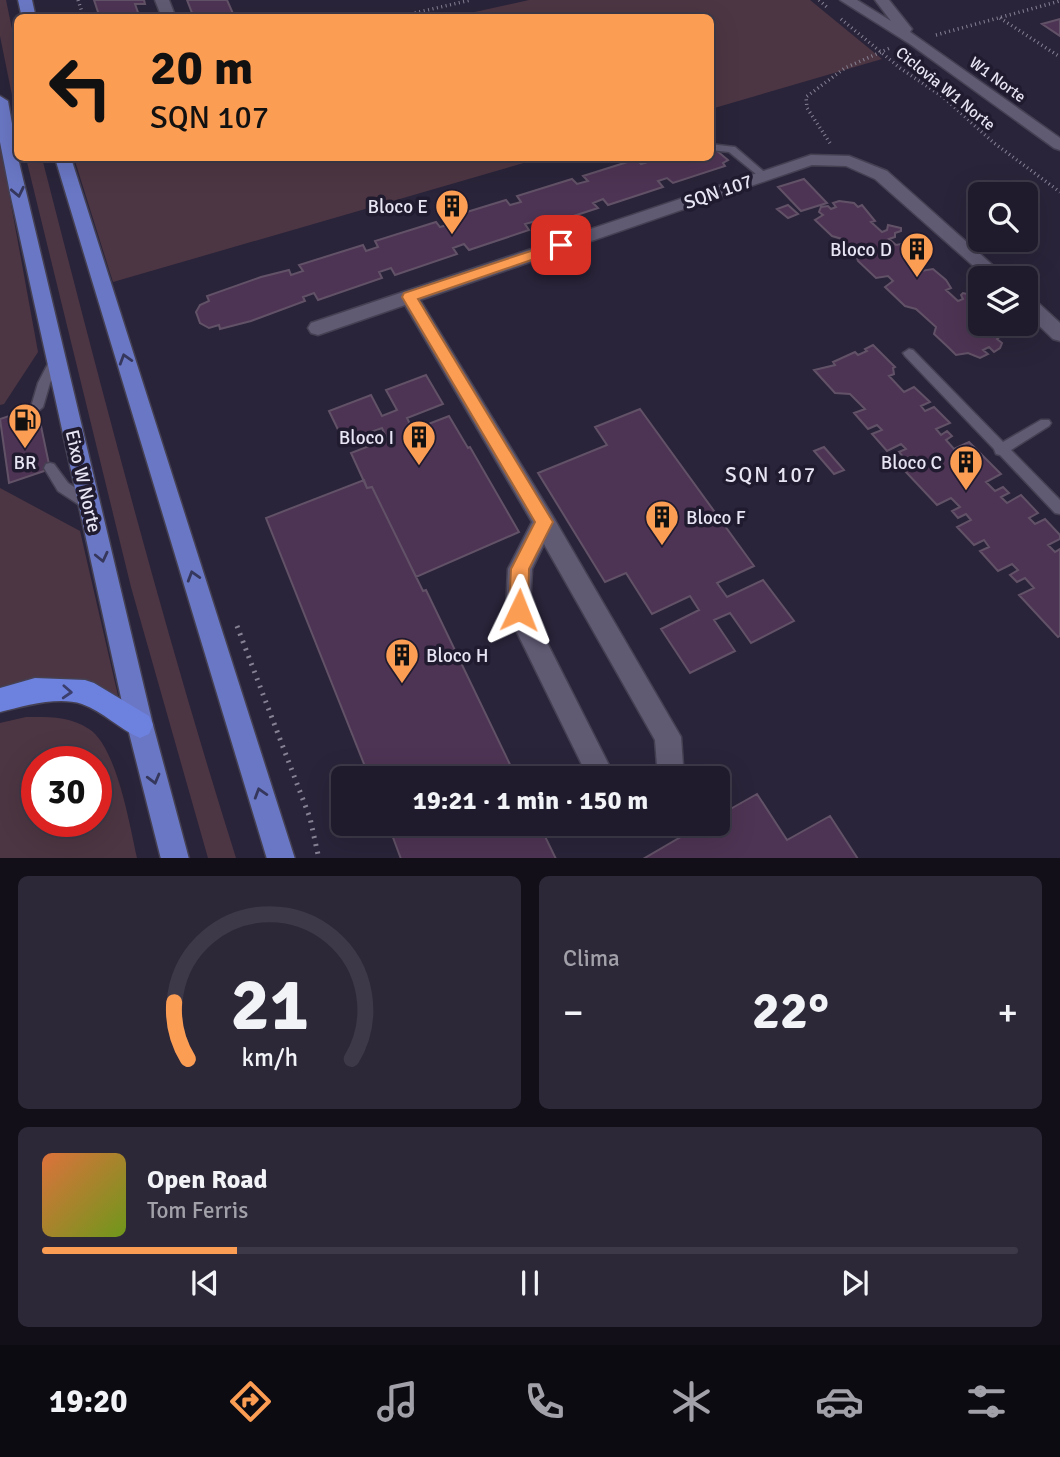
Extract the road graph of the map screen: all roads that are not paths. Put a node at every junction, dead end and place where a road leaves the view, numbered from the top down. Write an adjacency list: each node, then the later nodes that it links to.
1 (847, 0): 3 (street, W1 Norte)
2 (882, 0): 3 (street, W1 Norte)
3 (915, 41): 5 (street, W1 Norte)
4 (0, 101): 15 (main road, Eixo W Norte, one-way to 15)
5 (1060, 145)
6 (714, 147): 8 (lane)
7 (65, 161): 28 (main road, one-way to 7)
8 (764, 176): 9 (street, SQN 107); 10 (street, SQN 107)
9 (984, 266)
10 (409, 297): 12 (street, SQN 107); 22 (street)
11 (1038, 314): 13 (street)
12 (318, 328)
13 (1060, 334)
14 (909, 353): 18 (lane)
15 (56, 359): 16 (lane); 20 (main road, Eixo W Norte)
16 (37, 407)
17 (1045, 423): 18 (lane)
18 (1000, 450): 21 (lane)
19 (50, 468): 20 (lane)
20 (89, 504): 24 (main road, Eixo W Norte, one-way to 24)
21 (1060, 509)
22 (544, 522): 25 (street); 26 (street)
23 (0, 701): 24 (highway, one-way to 24)
24 (140, 725): 27 (main road, Eixo W Norte, one-way to 27)
25 (597, 766)
26 (670, 766)
27 (175, 858)
28 (281, 858)

